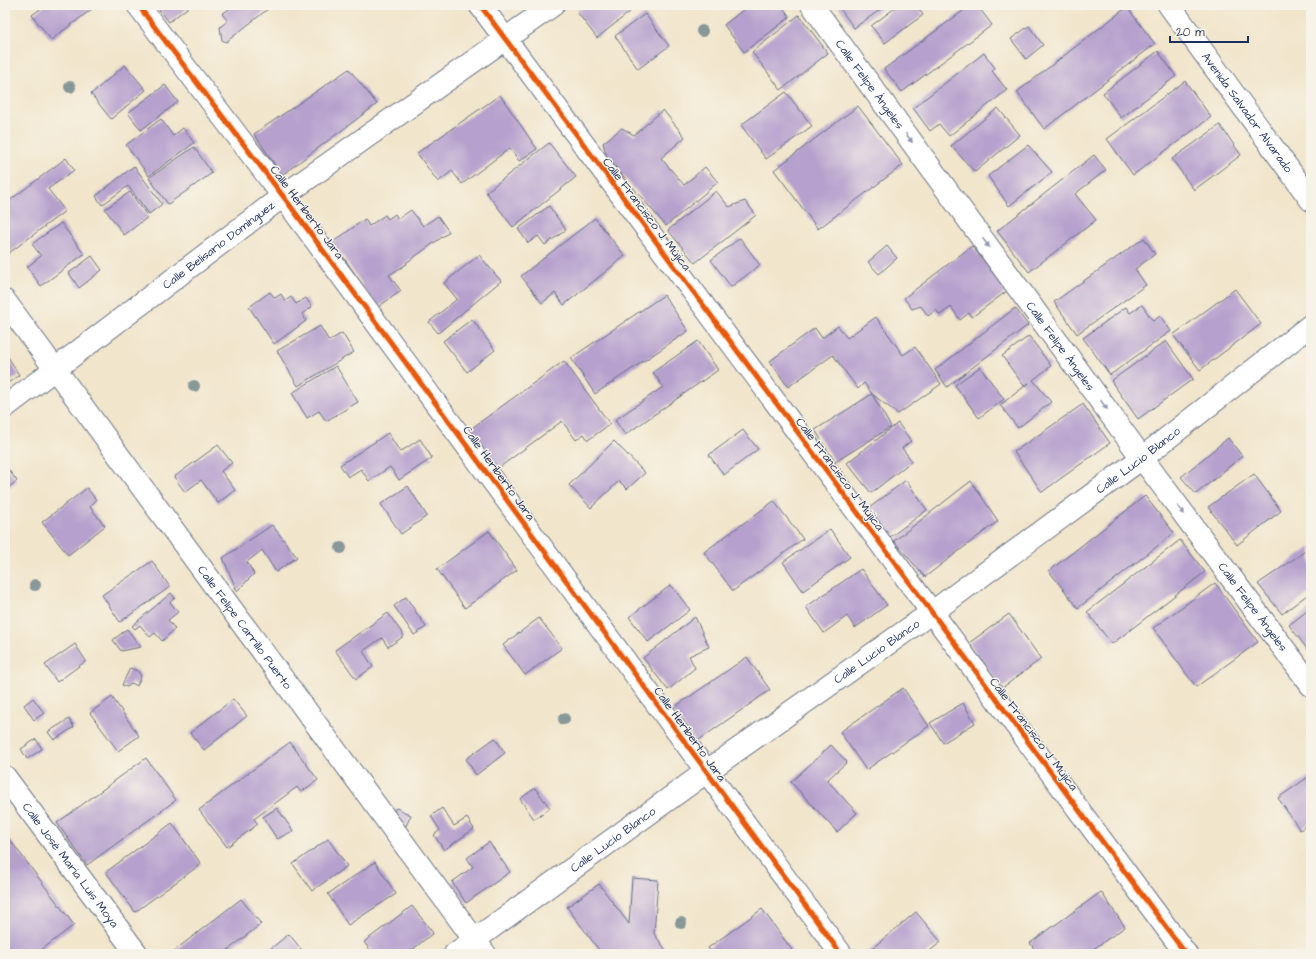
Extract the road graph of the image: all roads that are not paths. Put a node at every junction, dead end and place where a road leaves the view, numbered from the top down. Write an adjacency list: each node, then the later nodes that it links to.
1 (138, 5): 7 (street, Calle Heriberto Jara)
2 (480, 5): 6 (street, Calle Francisco J. Mújica)
3 (553, 5): 6 (street, Calle Belisario Domínguez)
4 (812, 5): 13 (street, Calle Felipe Ángeles, one-way to 13)
5 (1169, 5): 8 (street, Avenida Salvador Alvarado)
6 (506, 40): 7 (street, Calle Belisario Domínguez); 14 (street, Calle Francisco J. Mújica)
7 (283, 196): 11 (street, Calle Belisario Domínguez); 16 (street, Calle Heriberto Jara)
8 (1311, 200)
9 (5, 301): 11 (street, Calle Felipe Carrillo Puerto)
10 (1311, 326): 13 (street, Calle Lucio Blanco)
11 (56, 368): 12 (street, Calle Belisario Domínguez); 18 (street, Calle Felipe Carrillo Puerto)
12 (5, 407)
13 (1142, 458): 14 (street, Calle Lucio Blanco); 15 (street, Calle Felipe Ángeles, one-way to 15)
14 (931, 613): 16 (street, Calle Lucio Blanco); 22 (street, Calle Francisco J. Mújica)
15 (1311, 685)
16 (706, 772): 18 (street, Calle Lucio Blanco); 21 (street, Calle Heriberto Jara)
17 (5, 777): 19 (street, Calle José María Luis Moya)
18 (480, 947): 20 (street, Calle Lucio Blanco)
19 (136, 954)
20 (455, 954)
21 (841, 954)
22 (1186, 954)

